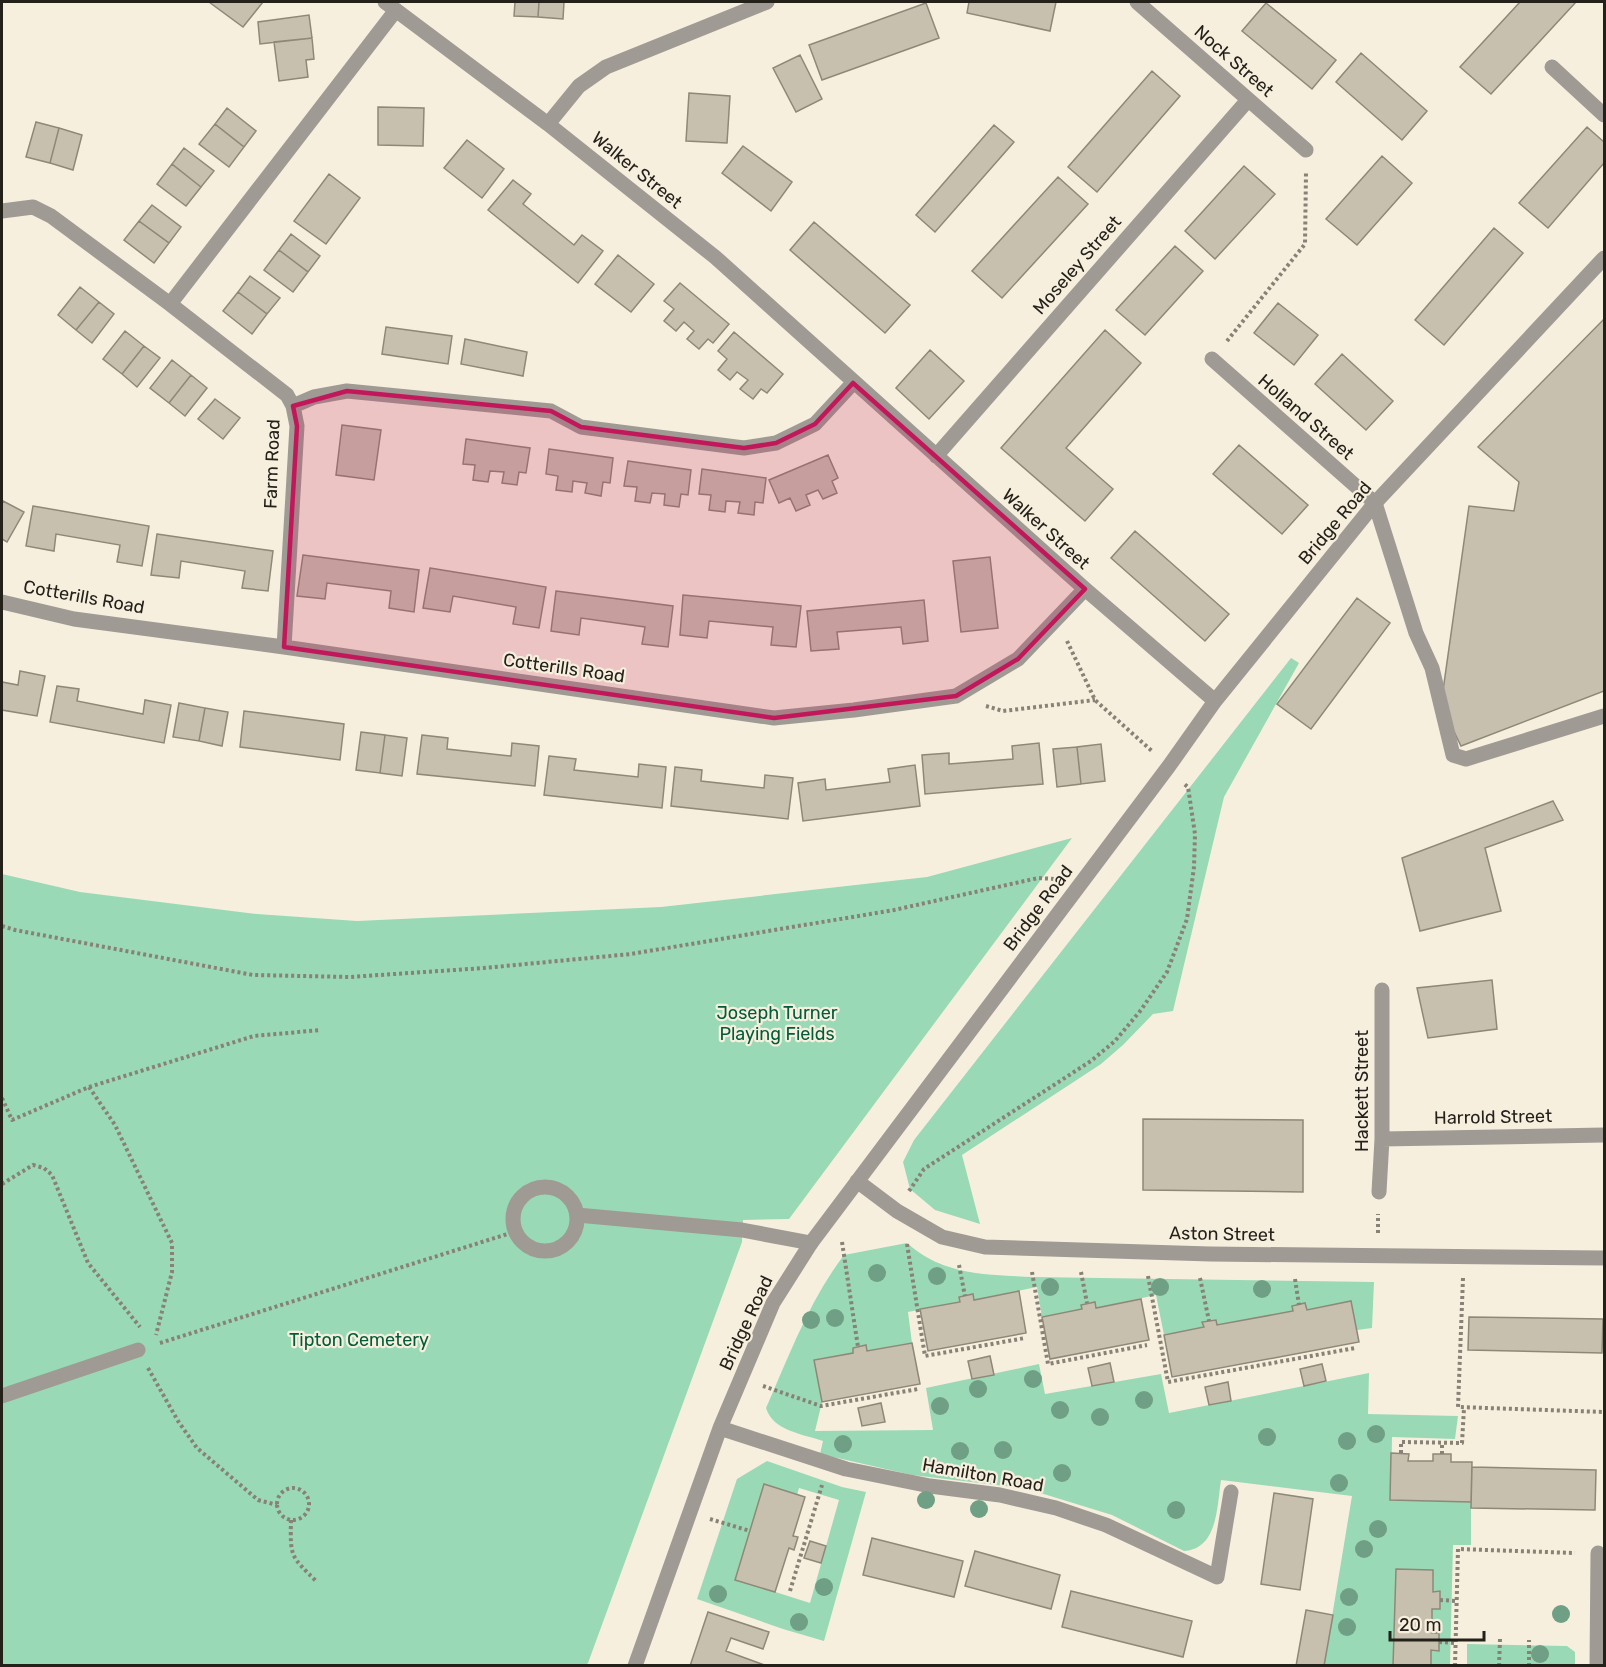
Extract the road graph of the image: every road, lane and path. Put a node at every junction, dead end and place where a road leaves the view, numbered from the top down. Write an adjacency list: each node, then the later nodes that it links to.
1 (767, 2): 7 (street)
2 (1137, 2): 5 (street, Nock Street)
3 (390, 6): 7 (street, Walker Street); 11 (street)
4 (1552, 67): 6 (street)
5 (1248, 100): 8 (street, Nock Street); 15 (street, Moseley Street)
6 (1605, 116)
7 (548, 124): 13 (street, Walker Street)
8 (1306, 150): 12 (path)
9 (2, 211): 11 (street, Farm Road)
10 (1605, 258): 16 (street, Bridge Road)
11 (170, 304): 14 (street, Farm Road)
12 (1212, 359): 16 (street, Holland Street)
13 (854, 383): 14 (street); 15 (street, Walker Street)
14 (293, 406): 20 (street, Farm Road)
15 (936, 456): 17 (street, Walker Street)
16 (1375, 503): 23 (street, Bridge Road); 24 (street)
17 (1085, 590): 19 (street, Cotterills Road); 23 (street, Walker Street)
18 (2, 602): 20 (street, Cotterills Road)
19 (1056, 619): 21 (street, Cotterills Road); 22 (path)
20 (284, 647): 21 (street, Cotterills Road)
21 (956, 696): 22 (path)
22 (1095, 700): 25 (path)
23 (1215, 701): 25 (street, Bridge Road)
24 (1605, 716)
25 (1169, 766): 26 (street, Bridge Road); 37 (path)
26 (1084, 880): 27 (path); 34 (street, Bridge Road)
27 (2, 926)
28 (1382, 990): 33 (street, Hackett Street)
29 (321, 1030): 30 (path)
30 (89, 1088): 31 (path); 57 (path)
31 (2, 1098)
32 (1605, 1134): 33 (street, Harrold Street)
33 (1382, 1139): 36 (street, Hackett Street)
34 (857, 1180): 37 (street, Aston Street); 42 (street, Bridge Road)
35 (2, 1184): 57 (path)
36 (1379, 1192): 43 (path)
37 (897, 1211): 43 (street, Aston Street)
38 (577, 1215): 39 (street); 39 (street); 42 (street)
39 (517, 1231): 57 (path)
40 (906, 1238): 56 (path)
41 (842, 1242): 59 (path)
42 (810, 1243): 67 (street, Bridge Road)
43 (1377, 1255): 44 (street, Aston Street)
44 (1464, 1257): 45 (street, Aston Street); 65 (path)
45 (1605, 1258)
46 (959, 1265): 52 (path)
47 (1032, 1271): 58 (path)
48 (1081, 1272): 53 (path)
49 (1148, 1272): 60 (path)
50 (1200, 1273): 55 (path)
51 (1293, 1274): 54 (path)
52 (965, 1296)
53 (1087, 1304)
54 (1299, 1305)
55 (1209, 1321)
56 (1025, 1338)
57 (155, 1345): 61 (path)
58 (1146, 1345)
59 (858, 1347)
60 (1355, 1348)
61 (138, 1350): 64 (street); 73 (path)
62 (763, 1386): 63 (path)
63 (918, 1389)
64 (2, 1396)
65 (1464, 1408): 66 (path); 68 (path)
66 (1605, 1412)
67 (720, 1428): 71 (street, Hamilton Road); 74 (street, Bridge Road)
68 (1442, 1443): 69 (path); 70 (path)
69 (1401, 1453)
70 (1442, 1454)
71 (829, 1463): 72 (street, Hamilton Road); 79 (path)
72 (1231, 1492)
73 (277, 1505): 75 (path); 75 (path)
74 (690, 1512): 76 (path); 86 (street, Bridge Road)
75 (291, 1520): 78 (path)
76 (750, 1531)
77 (1598, 1553): 81 (path); 90 (street)
78 (317, 1582)
79 (790, 1591)
80 (1440, 1600): 81 (path)
81 (1457, 1601): 85 (path)
82 (1500, 1639): 88 (path)
83 (1529, 1640): 89 (path)
84 (1439, 1642): 85 (path)
85 (1456, 1643): 87 (path)
86 (635, 1665)
87 (1455, 1665)
88 (1498, 1665)
89 (1528, 1665)
90 (1597, 1665)

